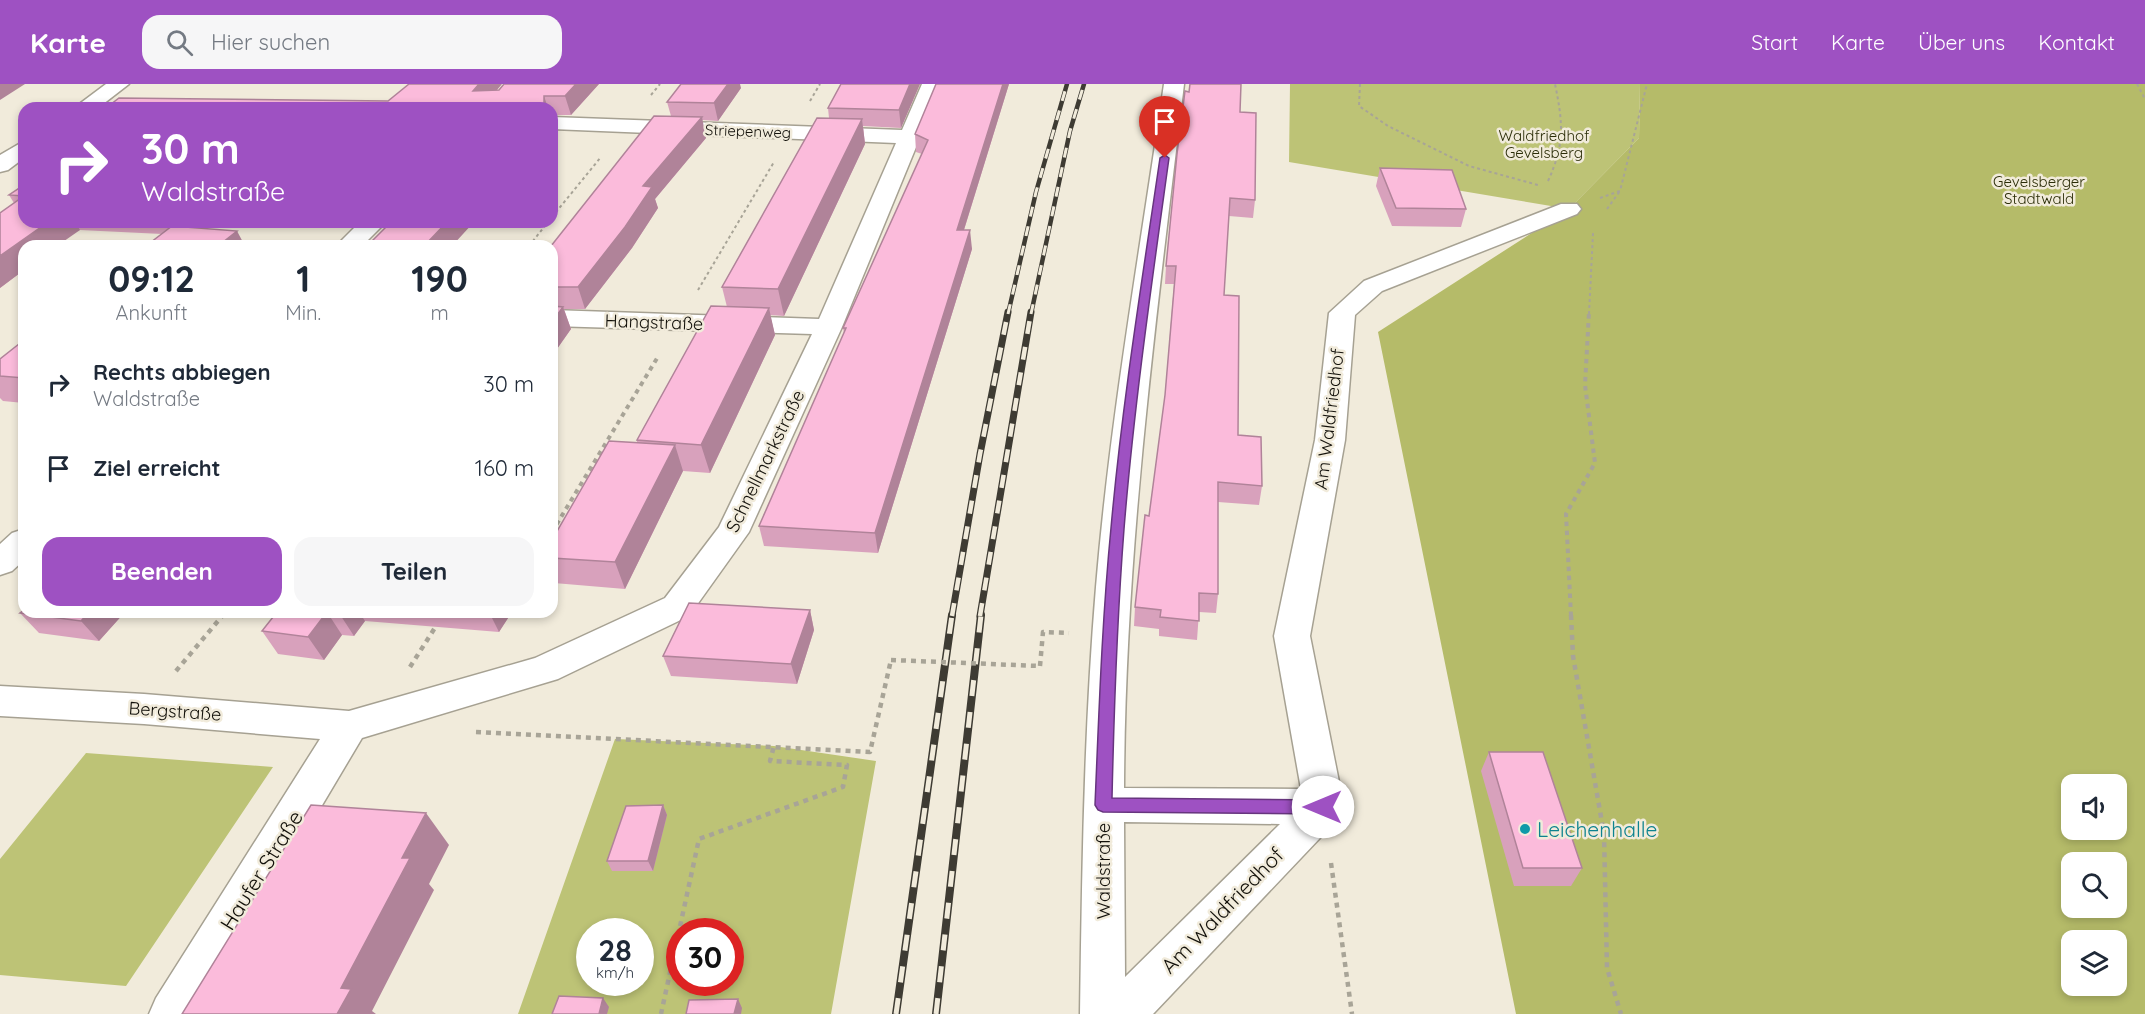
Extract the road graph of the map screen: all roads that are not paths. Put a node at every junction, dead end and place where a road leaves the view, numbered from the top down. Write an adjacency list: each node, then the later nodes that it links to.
1 (119, 84): 4 (street)
2 (932, 84): 6 (street, Schnellmarkstraße)
3 (1174, 84): 18 (street, Waldstraße)
4 (93, 102)
5 (558, 123): 6 (street, Striepenweg)
6 (908, 137): 13 (street, Schnellmarkstraße)
7 (18, 152): 8 (street)
8 (0, 165)
9 (1569, 209): 19 (street, Am Waldfriedhof)
10 (368, 228): 11 (street)
11 (354, 240)
12 (558, 318): 13 (street, Hangstraße)
13 (829, 327): 17 (street, Schnellmarkstraße)
14 (18, 546): 15 (street)
15 (0, 563)
16 (0, 701): 17 (street, Bergstraße)
17 (349, 726): 20 (street, Haufer Straße)
18 (1103, 805): 19 (street); 21 (street, Waldstraße)
19 (1323, 807): 22 (street, Am Waldfriedhof)
20 (172, 1014)
21 (1103, 1014)
22 (1122, 1014)

